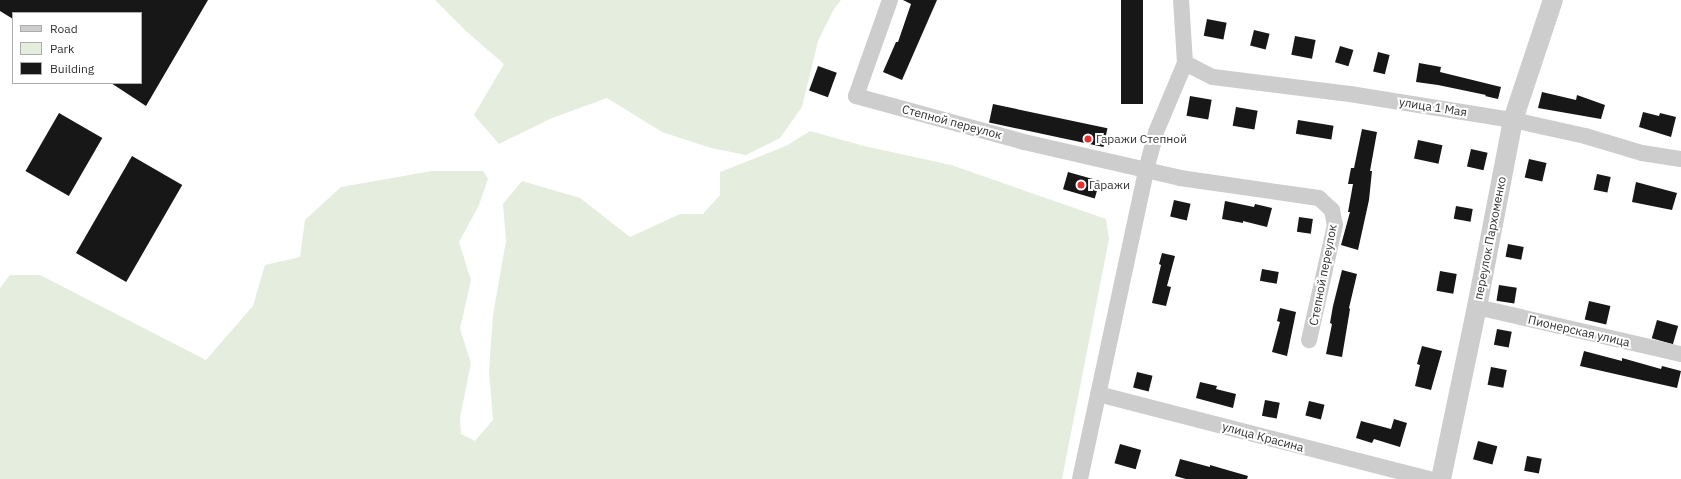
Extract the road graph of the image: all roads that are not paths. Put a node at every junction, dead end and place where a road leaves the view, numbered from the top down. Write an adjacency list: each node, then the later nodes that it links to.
1 (890, 0): 7 (street, Степной переулок)
2 (1181, 0): 4 (street)
3 (1553, 0): 5 (street, переулок Пархоменко)
4 (1185, 63): 5 (street, улица 1 Мая); 7 (street)
5 (1513, 120): 6 (street, улица 1 Мая); 8 (street, переулок Пархоменко)
6 (1681, 159)
7 (1146, 170): 9 (street, Степной переулок); 11 (street)
8 (1477, 307): 10 (street, Пионерская улица); 14 (street, переулок Пархоменко)
9 (1310, 340)
10 (1681, 354)
11 (1098, 394): 12 (street); 13 (street, улица Красина)
12 (1080, 479)
13 (1428, 479)
14 (1441, 479)

